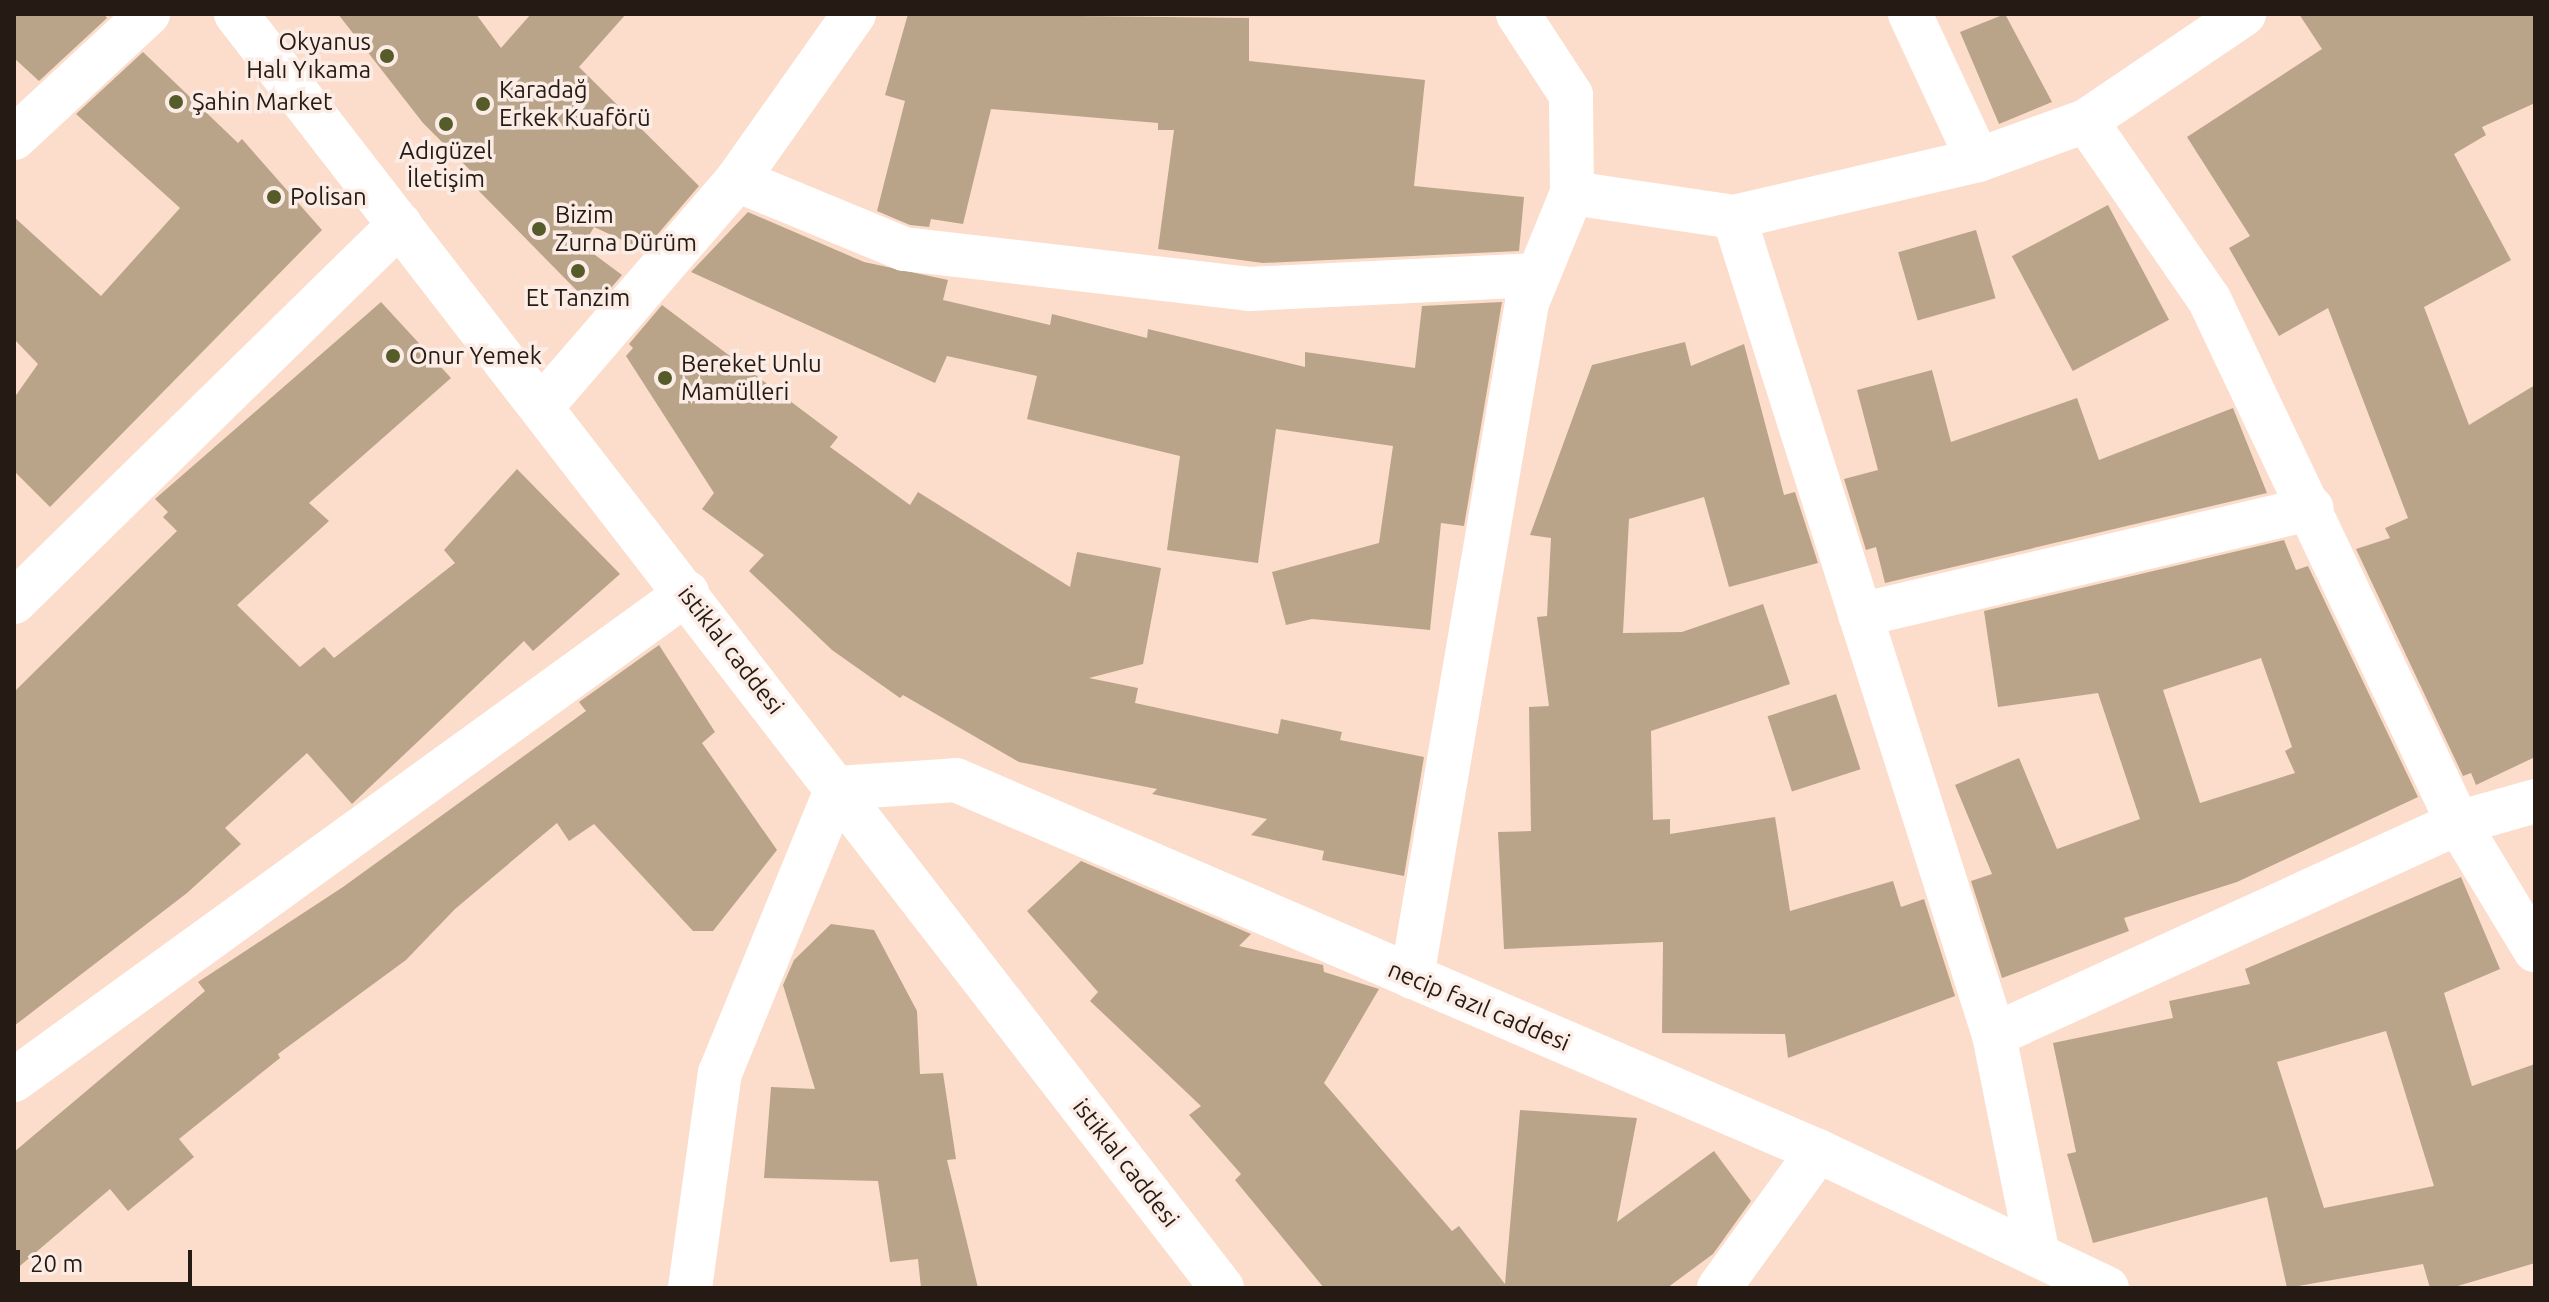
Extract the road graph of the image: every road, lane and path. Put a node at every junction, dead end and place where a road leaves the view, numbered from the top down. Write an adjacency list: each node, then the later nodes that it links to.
1 (148, 14): 8 (street)
2 (236, 14): 13 (street, istiklal caddesi)
3 (854, 14): 10 (street)
4 (1518, 14): 11 (street)
5 (1910, 14): 9 (street)
6 (2244, 14): 7 (street)
7 (2086, 121): 9 (street); 16 (street)
8 (14, 138)
9 (1978, 160): 12 (street)
10 (737, 180): 14 (street); 15 (street)
11 (1572, 193): 12 (street); 14 (street)
12 (1734, 217): 19 (street)
13 (400, 224): 15 (street, istiklal caddesi); 18 (street)
14 (1538, 275): 24 (street)
15 (542, 406): 17 (street, istiklal caddesi)
16 (2312, 508): 19 (street); 22 (street)
17 (687, 593): 20 (street, istiklal caddesi); 26 (street)
18 (14, 602)
19 (1860, 615): 25 (street)
20 (837, 788): 24 (street, necip fazıl caddesi); 29 (street); 30 (street, istiklal caddesi)
21 (2535, 801): 22 (street)
22 (2458, 823): 23 (street); 25 (street)
23 (2535, 950)
24 (1412, 977): 27 (street, necip fazıl caddesi)
25 (1994, 1035): 28 (street)
26 (14, 1080)
27 (1818, 1151): 28 (street, necip fazıl caddesi); 31 (street)
28 (2038, 1255): 32 (street, necip fazıl caddesi)
29 (690, 1288)
30 (1222, 1288)
31 (1719, 1288)
32 (2107, 1288)

